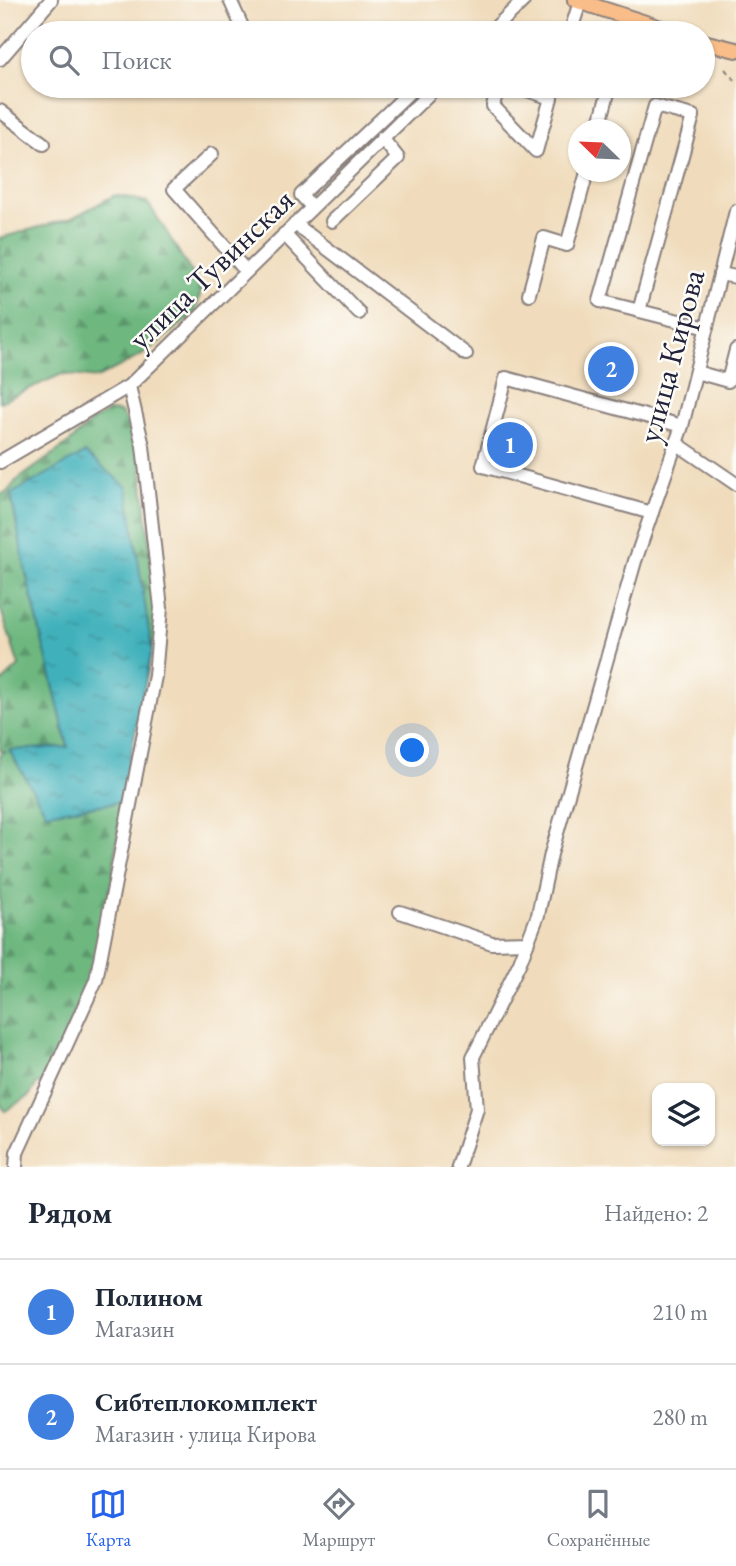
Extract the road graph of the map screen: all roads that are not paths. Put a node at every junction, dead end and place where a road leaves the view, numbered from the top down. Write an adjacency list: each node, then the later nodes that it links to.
1 (51, 0): 5 (street)
2 (230, 0): 6 (street)
3 (524, 0): 7 (street)
4 (578, 1): 8 (street); 9 (main road)
5 (33, 21)
6 (240, 21)
7 (502, 21)
8 (573, 21)
9 (639, 21)
10 (21, 35): 13 (street)
11 (715, 45): 12 (main road)
12 (736, 50)
13 (0, 60)
14 (403, 98): 25 (street)
15 (424, 98): 21 (street, улица Тувинская)
16 (495, 98): 17 (street)
17 (551, 98)
18 (607, 98): 20 (street)
19 (0, 111): 22 (street)
20 (601, 119)
21 (382, 138): 25 (street, улица Тувинская); 27 (street)
22 (44, 144)
23 (212, 154): 30 (street)
24 (584, 182): 33 (street)
25 (312, 207): 28 (street, улица Тувинская)
26 (735, 217): 31 (street, улица Кирова)
27 (332, 221)
28 (295, 224): 29 (street, улица Тувинская); 38 (street)
29 (284, 234): 30 (street, улица Тувинская); 35 (street)
30 (246, 271): 40 (street, улица Тувинская)
31 (720, 274): 32 (street); 36 (street, улица Кирова)
32 (736, 277)
33 (529, 294)
34 (639, 311): 34 (street); 36 (street)
35 (359, 313)
36 (707, 328): 39 (street, улица Кирова)
37 (736, 350): 39 (street)
38 (466, 354)
39 (696, 372): 41 (street, улица Кирова)
40 (129, 386): 43 (street, улица Тувинская); 48 (street)
41 (682, 426): 42 (street, улица Кирова); 45 (street)
42 (676, 443): 44 (street); 45 (street, улица Кирова)
43 (0, 462)
44 (736, 484)
45 (652, 513): 47 (street, улица Кирова)
46 (400, 912): 47 (street)
47 (528, 942): 49 (street, улица Кирова)
48 (16, 1167)
49 (458, 1167)

